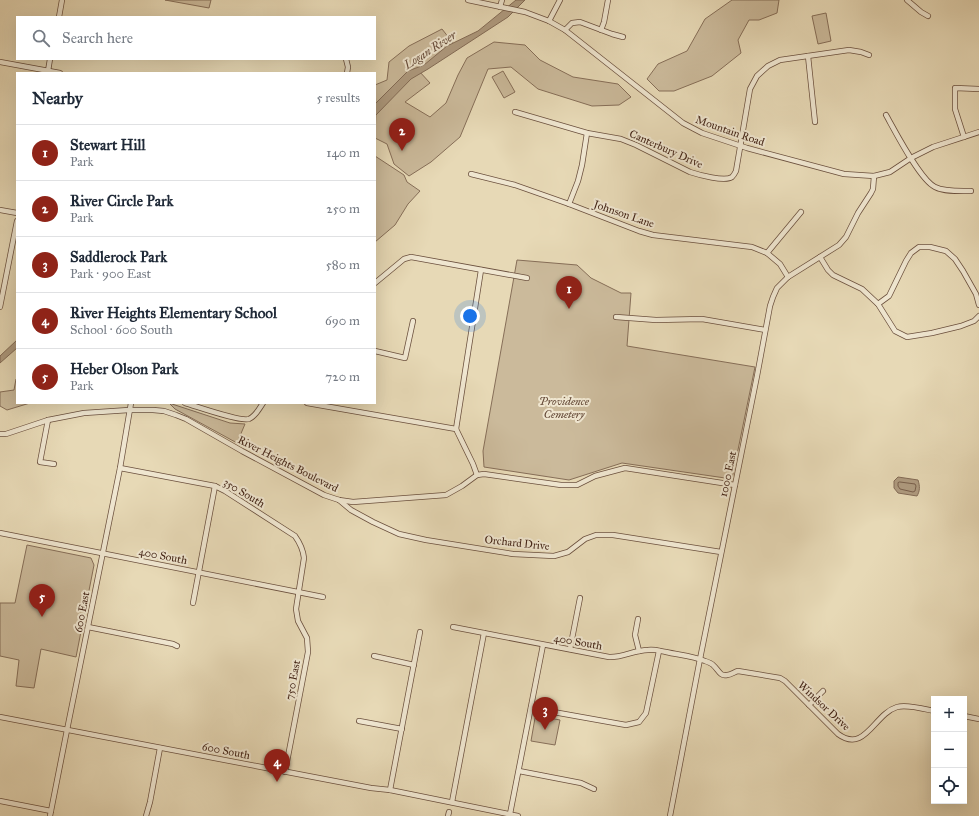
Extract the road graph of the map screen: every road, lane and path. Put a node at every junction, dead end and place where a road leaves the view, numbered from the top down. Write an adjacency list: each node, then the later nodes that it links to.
1 (62, 0): 8 (street)
2 (468, 0): 7 (street, Mountain Road)
3 (502, 0): 7 (street)
4 (560, 0): 10 (street)
5 (608, 0): 12 (street)
6 (907, 0): 9 (street)
7 (500, 7): 10 (street, Mountain Road)
8 (59, 16)
9 (928, 16)
10 (549, 21): 11 (street, Mountain Road)
11 (565, 30): 12 (street); 29 (street, Mountain Road)
12 (601, 30): 13 (street)
13 (623, 36)
14 (869, 55): 15 (street, Canterbury Drive)
15 (808, 56): 25 (street); 29 (street, Canterbury Drive)
16 (50, 60): 19 (street)
17 (346, 60): 21 (street)
18 (0, 62): 19 (street)
19 (48, 71): 20 (street)
20 (54, 72)
21 (347, 72)
22 (979, 89): 28 (street)
23 (515, 112): 27 (street, Canterbury Drive)
24 (886, 115): 30 (street)
25 (815, 122)
26 (979, 132): 28 (street, Mountain Road)
27 (587, 133): 29 (street, Canterbury Drive); 34 (street)
28 (964, 137): 30 (street, Mountain Road)
29 (741, 146): 32 (street, Mountain Road)
30 (911, 158): 32 (street, Mountain Road); 33 (street)
31 (471, 174): 34 (street, Johnson Lane)
32 (874, 176): 40 (street, 1000 East)
33 (971, 191)
34 (569, 204): 39 (street, Johnson Lane)
35 (0, 210): 37 (street)
36 (801, 212): 39 (street)
37 (16, 213)
38 (16, 226): 47 (street)
39 (767, 253): 42 (street, Johnson Lane)
40 (820, 257): 42 (street, 1000 East); 45 (street)
41 (481, 270): 43 (street); 44 (street); 59 (street)
42 (788, 277): 51 (street, 1000 East)
43 (527, 278)
44 (376, 282)
45 (878, 304): 46 (street); 48 (street)
46 (979, 305)
47 (0, 307)
48 (979, 316)
49 (616, 317): 51 (street)
50 (413, 322): 52 (street)
51 (765, 330): 64 (street, 1000 East)
52 (376, 351)
53 (131, 404): 57 (street, 600 East)
54 (188, 404): 55 (street)
55 (262, 404)
56 (313, 404): 59 (street)
57 (129, 410): 58 (street, River Heights Boulevard); 62 (street, 600 East); 66 (street, River Heights Boulevard)
58 (48, 420): 60 (street, River Heights Boulevard); 61 (street)
59 (456, 429): 63 (street)
60 (0, 434)
61 (54, 464)
62 (120, 468): 65 (street, 350 South); 69 (street, 600 East)
63 (477, 476): 64 (street); 66 (street, River Heights Boulevard)
64 (736, 485): 68 (street, 1000 East)
65 (215, 486): 70 (street); 71 (street, 350 South)
66 (339, 500): 68 (street, Orchard Drive)
67 (0, 533): 69 (street, 400 South)
68 (721, 552): 86 (street, 1000 East)
69 (103, 554): 70 (street, 400 South); 77 (street, 600 East)
70 (198, 572): 71 (street, 400 South); 74 (street)
71 (298, 592): 72 (street, 400 South); 100 (street, 750 East)
72 (323, 597)
73 (580, 598): 82 (street)
74 (193, 603)
75 (638, 620): 83 (street)
76 (453, 627): 79 (street, 400 South)
77 (88, 628): 81 (street); 97 (street, 600 East)
78 (420, 632): 87 (street)
79 (484, 633): 80 (street, 400 South); 104 (street)
80 (543, 645): 82 (street, 400 South); 90 (street)
81 (177, 646)
82 (570, 649): 83 (street, 400 South)
83 (639, 651): 84 (street, 400 South)
84 (659, 651): 86 (street, 400 South); 90 (street)
85 (374, 656): 87 (street)
86 (700, 659): 89 (street, Windsor Drive); 109 (street, 1000 East)
87 (414, 665): 96 (street)
88 (823, 691): 89 (street)
89 (809, 705): 91 (street, Windsor Drive)
90 (531, 708): 99 (street)
91 (931, 711)
92 (0, 717): 97 (street, 600 South)
93 (967, 717): 94 (street)
94 (979, 719)
95 (359, 721): 96 (street)
96 (402, 729): 102 (street)
97 (66, 730): 98 (street, 600 South); 105 (street, 600 East)
98 (160, 748): 100 (street, 600 South); 107 (street)
99 (519, 771): 101 (street); 106 (street)
100 (285, 772): 102 (street, 600 South)
101 (594, 789)
102 (390, 790): 104 (street, 600 South)
103 (0, 801): 105 (street)
104 (452, 802): 106 (street, 600 South)
105 (51, 814)
106 (510, 814): 108 (street, 600 South)
107 (146, 816)
108 (518, 816)
109 (670, 816)

